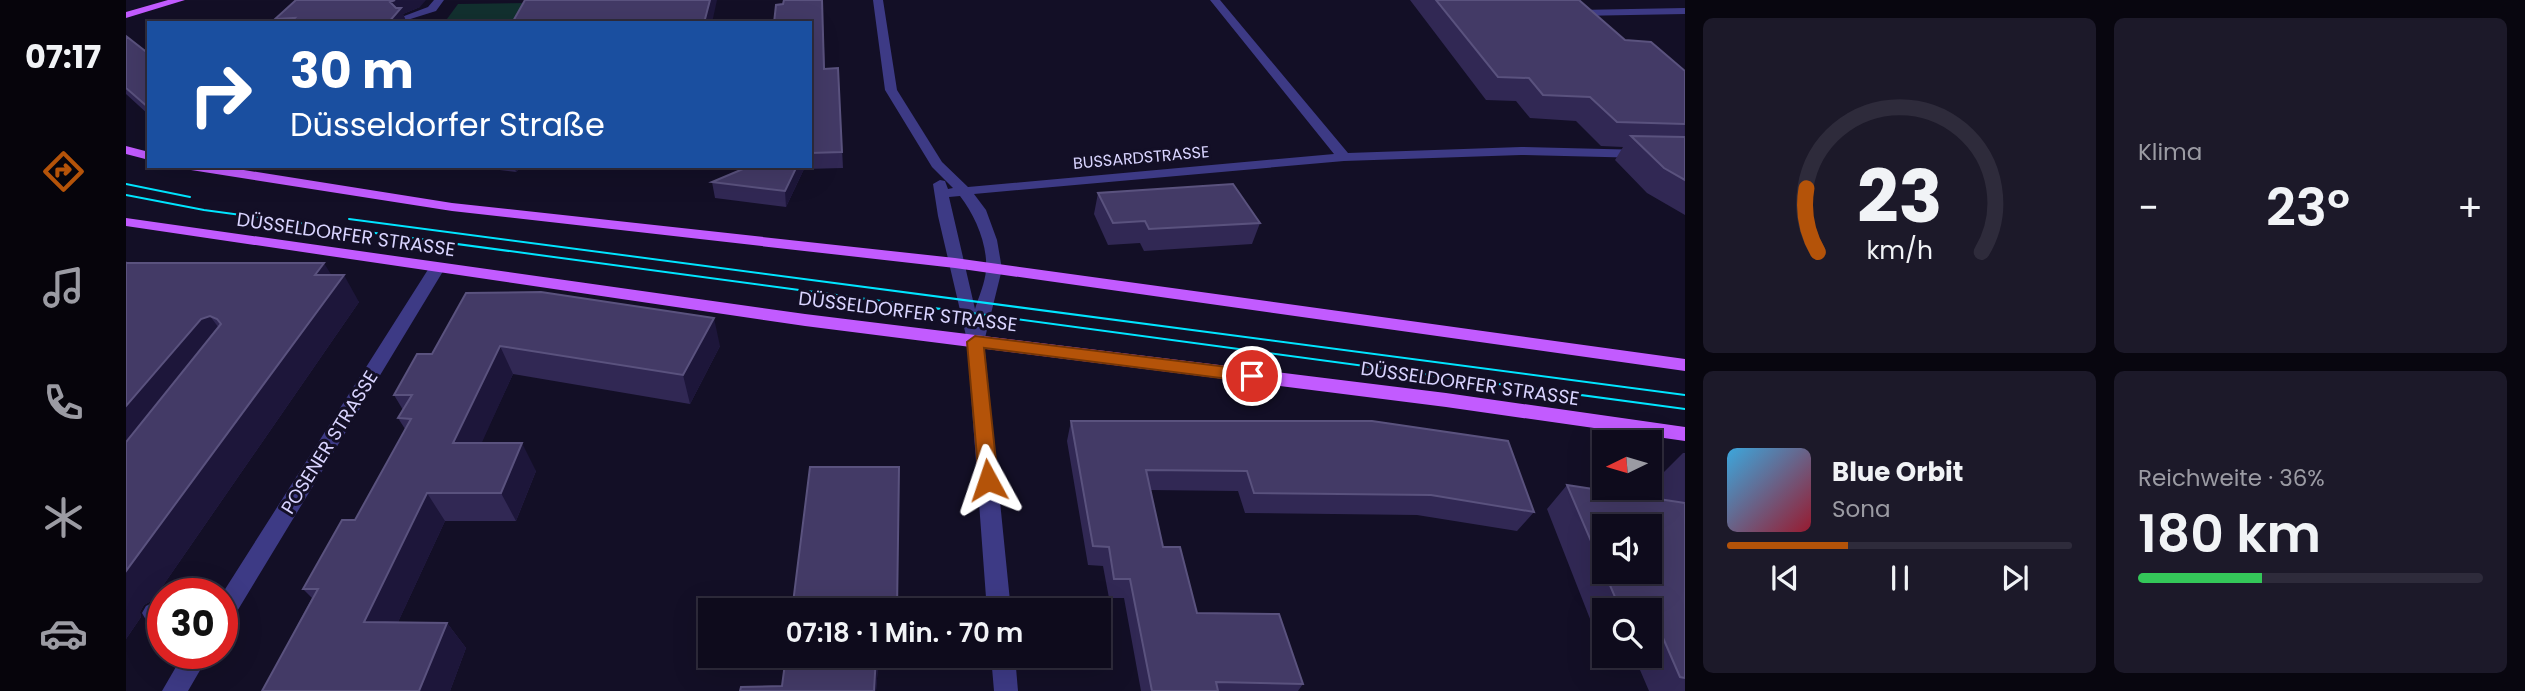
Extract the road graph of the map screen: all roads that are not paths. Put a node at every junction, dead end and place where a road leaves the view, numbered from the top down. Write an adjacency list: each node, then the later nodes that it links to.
1 (180, 0): 7 (main road)
2 (439, 0): 8 (street)
3 (878, 0): 13 (street)
4 (1215, 0): 12 (street)
5 (1685, 12): 6 (street)
6 (1577, 13)
7 (126, 15)
8 (404, 18)
9 (126, 150): 10 (main road)
10 (147, 155)
11 (1685, 155): 12 (street, BUSSARDSTRASSE)
12 (1344, 157): 15 (street, BUSSARDSTRASSE)
13 (937, 164): 15 (street); 16 (street)
14 (204, 168): 18 (main road)
15 (964, 191): 16 (street, BUSSARDSTRASSE); 20 (street)
16 (942, 194): 18 (street)
17 (126, 222): 19 (main road, DÜSSELDORFER STRASSE)
18 (956, 262): 20 (main road); 21 (street)
19 (437, 268): 21 (main road, DÜSSELDORFER STRASSE); 24 (street, POSENER STRASSE)
20 (994, 269): 21 (street); 22 (main road)
21 (975, 342): 23 (main road, DÜSSELDORFER STRASSE); 25 (street)
22 (1685, 365)
23 (1685, 434)
24 (238, 590)
25 (998, 598)
26 (1004, 668): 29 (street)
27 (188, 669): 28 (street)
28 (174, 691)
29 (1006, 691)

